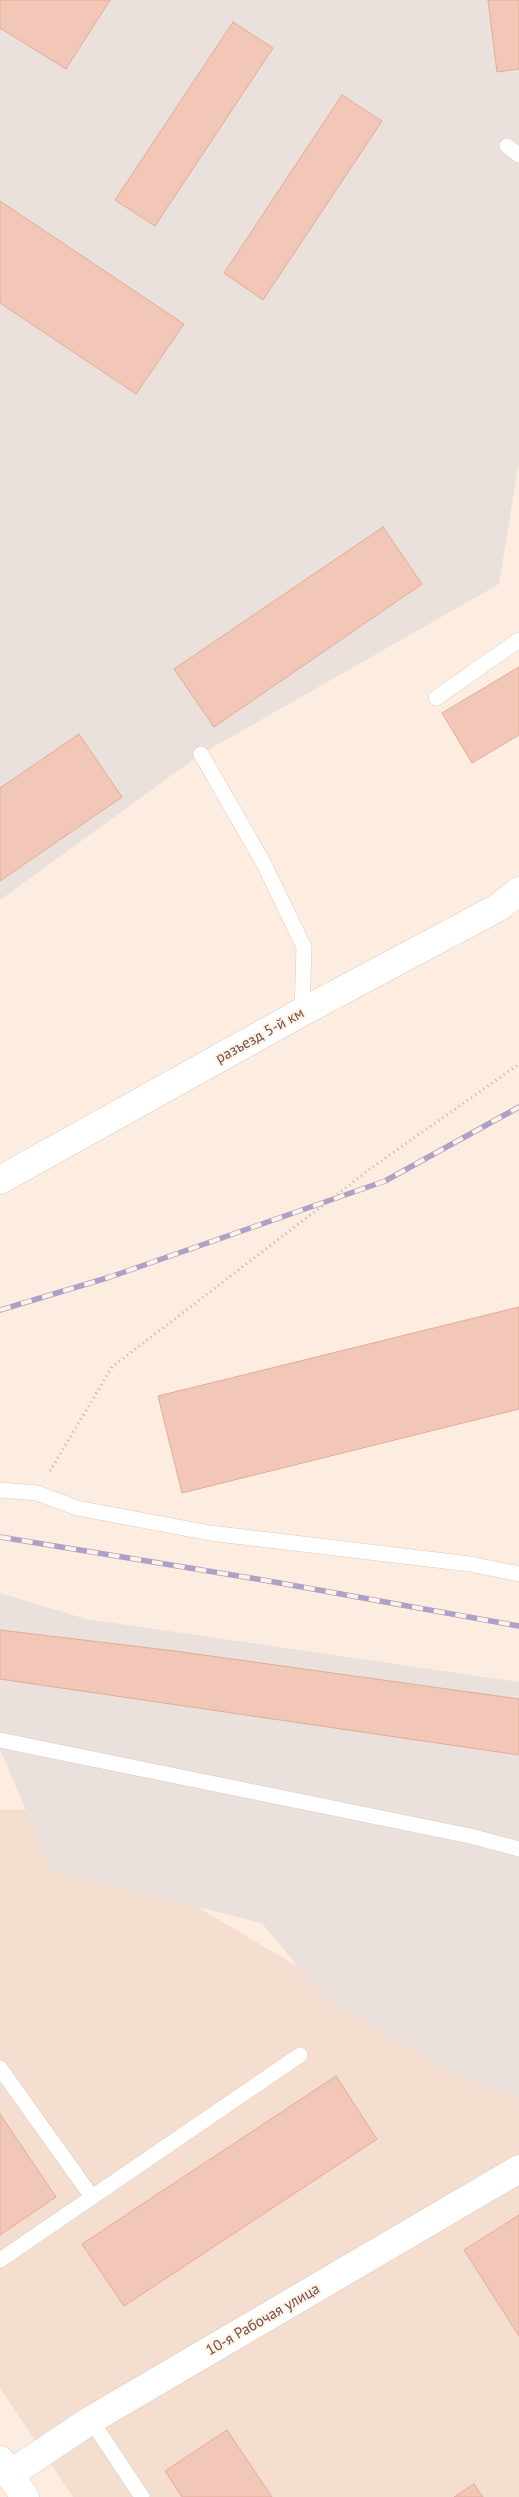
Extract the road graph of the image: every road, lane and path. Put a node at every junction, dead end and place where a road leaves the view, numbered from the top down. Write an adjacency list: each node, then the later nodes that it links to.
1 (519, 640): 2 (lane)
2 (436, 698)
3 (201, 754): 5 (lane)
4 (519, 891): 5 (street, разъезд 5-й км)
5 (302, 1012): 7 (street, разъезд 5-й км)
6 (519, 1064): 9 (path)
7 (0, 1180)
8 (0, 1490): 9 (lane)
9 (37, 1493): 10 (lane)
10 (519, 1574)
11 (0, 1740): 12 (lane)
12 (519, 1849)
13 (300, 2055): 16 (lane)
14 (0, 2068): 16 (lane)
15 (519, 2169): 18 (street, 10-я Рабочая улица)
16 (92, 2197): 17 (lane)
17 (0, 2260)
18 (91, 2420): 19 (street, 10-я Рабочая улица); 21 (lane)
19 (5, 2467): 20 (street)
20 (25, 2497)
21 (142, 2497)

